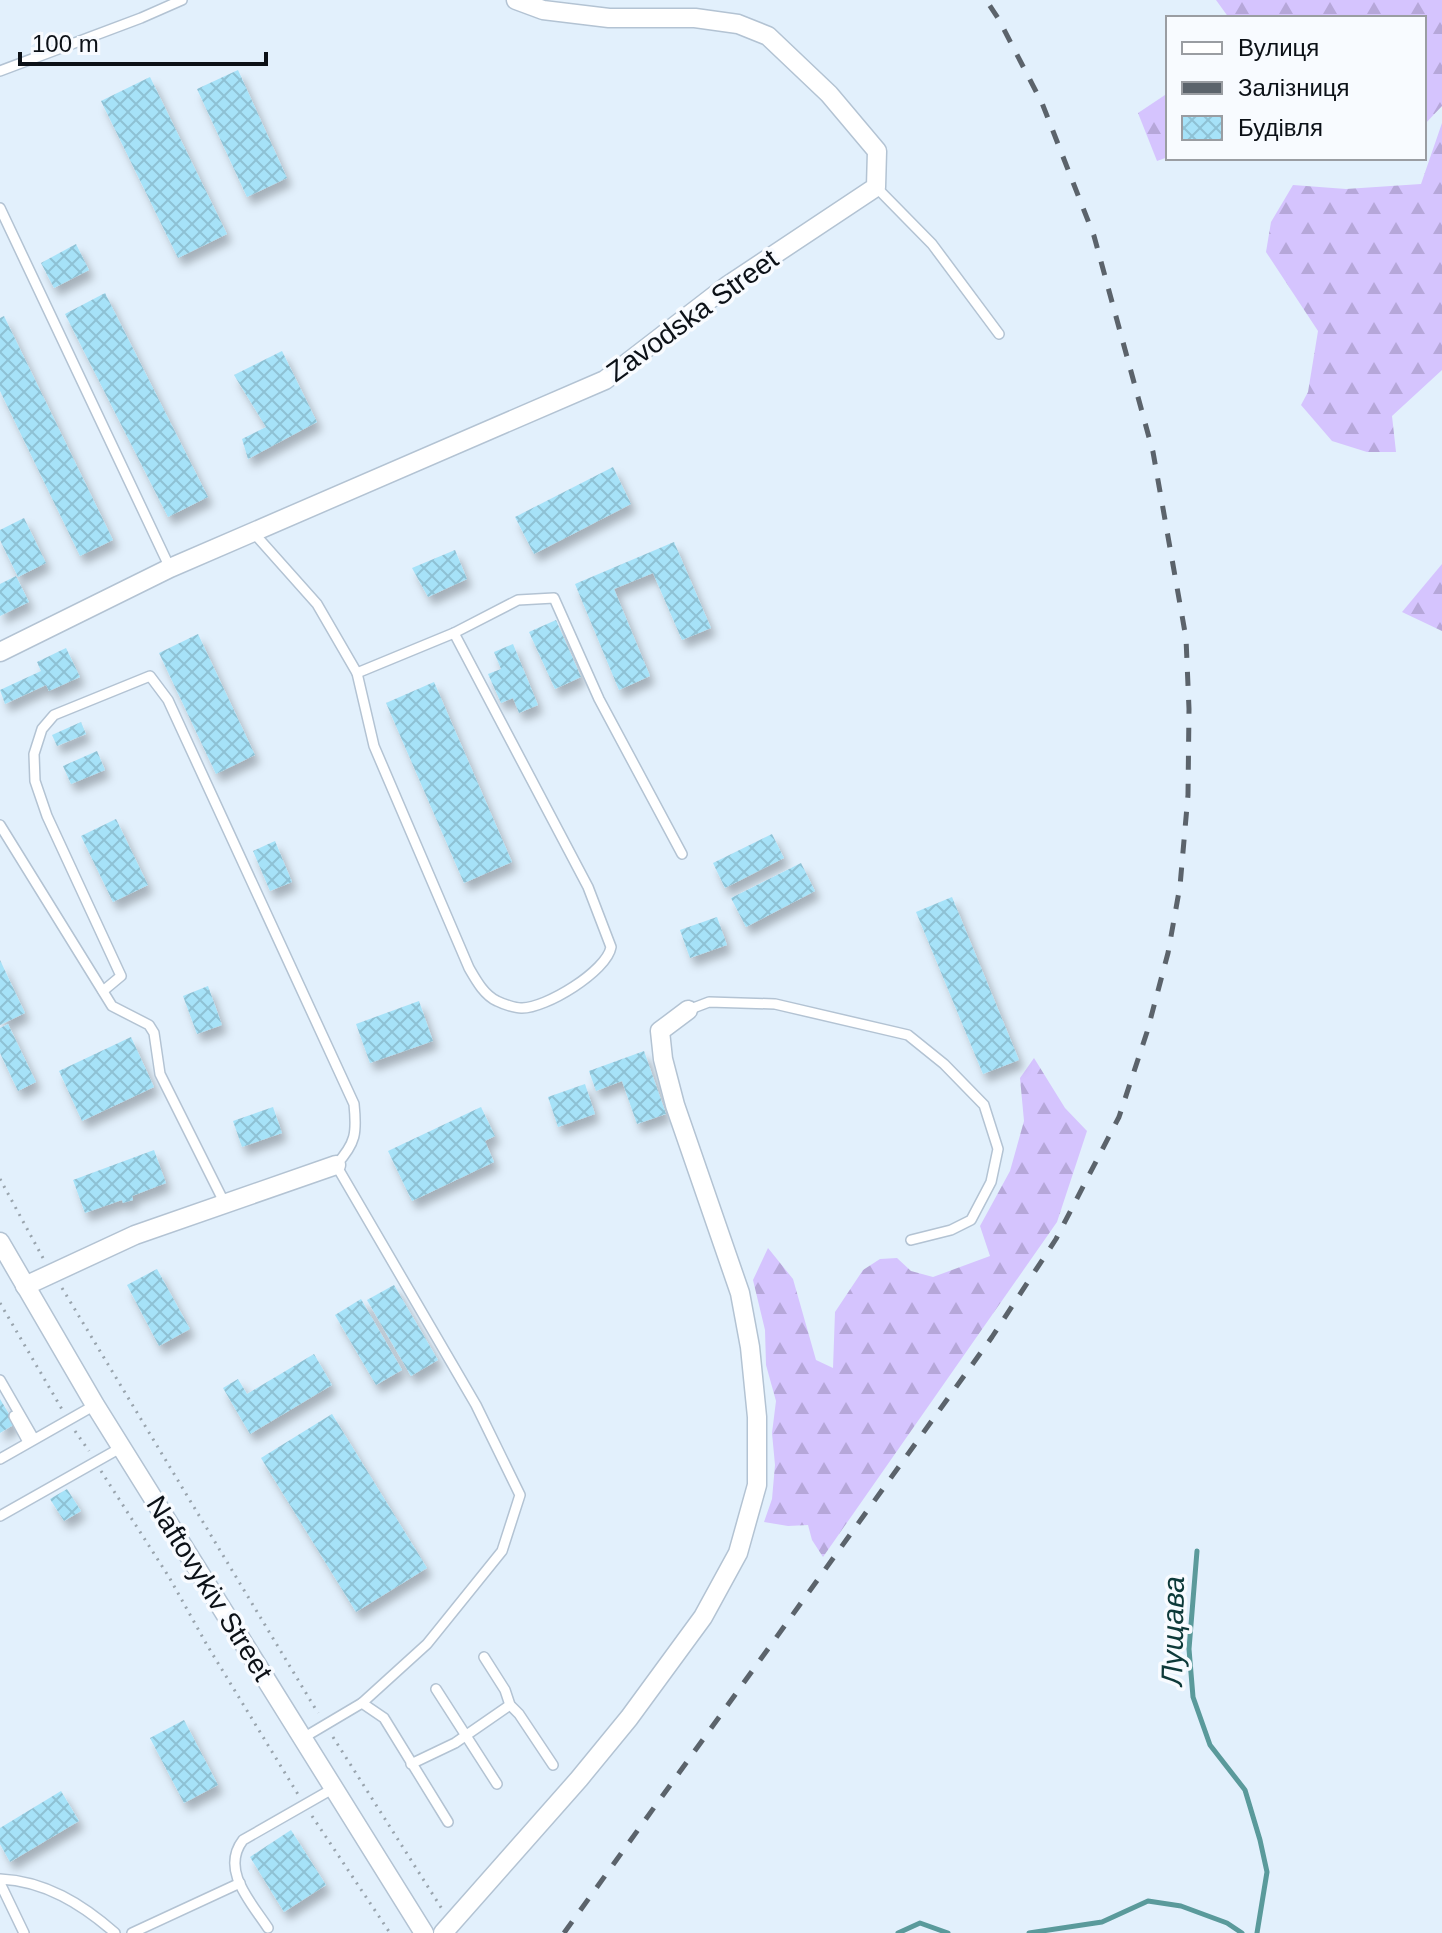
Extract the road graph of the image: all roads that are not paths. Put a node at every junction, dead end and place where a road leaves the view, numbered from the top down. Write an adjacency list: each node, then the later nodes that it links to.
1 (182, 0): 4 (lane)
2 (516, 0): 5 (street)
3 (0, 58): 4 (lane)
4 (3, 70)
5 (876, 187): 7 (lane); 8 (street, Zavodska Street)
6 (0, 208): 9 (lane)
7 (999, 334)
8 (252, 531): 9 (street, Zavodska Street); 12 (lane)
9 (170, 568): 11 (street, Zavodska Street)
10 (454, 633): 12 (lane); 12 (lane); 14 (lane)
11 (0, 652)
12 (357, 673)
13 (0, 825): 15 (lane)
14 (682, 854)
15 (103, 991): 17 (lane); 18 (lane)
16 (688, 1010): 19 (lane); 42 (street)
17 (336, 1165): 18 (street); 31 (lane)
18 (225, 1204): 21 (street)
19 (911, 1240)
20 (0, 1242): 21 (street, Naftovykiv Street)
21 (25, 1286): 24 (street, Naftovykiv Street)
22 (0, 1380): 25 (lane)
23 (0, 1392): 25 (lane)
24 (95, 1405): 25 (lane); 26 (street, Naftovykiv Street)
25 (31, 1440): 27 (lane)
26 (122, 1447): 28 (lane); 34 (street, Naftovykiv Street)
27 (0, 1459)
28 (0, 1516)
29 (484, 1657): 32 (lane)
30 (436, 1689): 33 (lane)
31 (362, 1703): 34 (lane); 35 (lane)
32 (510, 1705): 33 (lane); 36 (lane)
33 (467, 1734): 35 (lane); 37 (lane)
34 (303, 1738): 38 (street, Naftovykiv Street)
35 (411, 1764): 39 (lane)
36 (553, 1765)
37 (497, 1784)
38 (334, 1788): 41 (lane); 47 (street, Naftovykiv Street)
39 (448, 1822)
40 (0, 1881): 44 (lane); 45 (lane)
41 (240, 1883): 43 (lane); 46 (lane)
42 (449, 1925)
43 (268, 1928)
44 (24, 1933)
45 (115, 1933)
46 (132, 1933)
47 (424, 1933)

